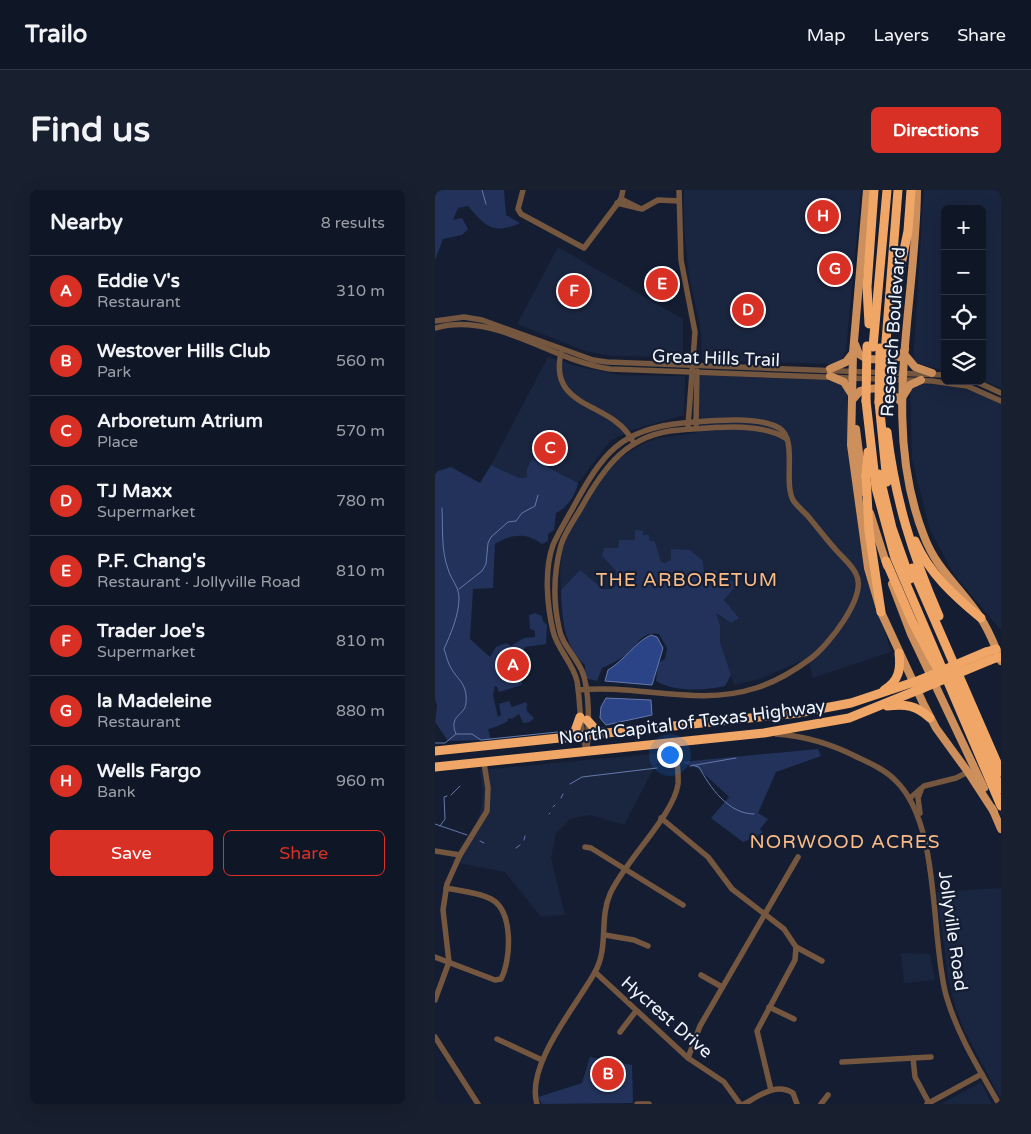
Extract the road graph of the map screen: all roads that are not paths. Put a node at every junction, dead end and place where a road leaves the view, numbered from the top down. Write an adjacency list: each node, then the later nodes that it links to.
1 (523, 190): 12 (street)
2 (623, 190): 12 (street)
3 (679, 190): 13 (street)
4 (867, 190): 19 (main road, Research Boulevard)
5 (874, 190): 17 (highway)
6 (881, 190): 17 (highway)
7 (887, 190): 20 (highway)
8 (894, 190): 20 (highway)
9 (898, 190): 14 (highway)
10 (911, 190): 14 (highway)
11 (917, 190): 22 (main road, Research Boulevard)
12 (619, 201): 13 (street)
13 (679, 201): 24 (street)
14 (889, 309): 20 (highway)
15 (435, 321): 16 (street, Great Hills Trail)
16 (471, 321): 18 (street, Great Hills Trail); 21 (street, Great Hills Trail)
17 (869, 324): 20 (highway)
18 (435, 328)
19 (854, 342): 22 (main road); 23 (main road, Research Boulevard)
20 (876, 347): 37 (highway, bridge); 37 (highway, bridge)
21 (561, 351): 24 (street, Great Hills Trail); 25 (street, Great Hills Trail); 42 (street)
22 (905, 351): 29 (main road); 31 (main road, Research Boulevard)
23 (853, 353): 27 (main road); 28 (main road, Research Boulevard)
24 (694, 364): 25 (street); 26 (street); 27 (street, Great Hills Trail)
25 (691, 373): 26 (street, Great Hills Trail); 41 (street)
26 (698, 373): 27 (street, Great Hills Trail); 40 (street)
27 (830, 373): 28 (street, Great Hills Trail); 35 (main road)
28 (852, 373): 31 (street, Great Hills Trail); 35 (main road, Research Boulevard)
29 (932, 373): 30 (street, Great Hills Trail); 31 (street, Great Hills Trail)
30 (941, 374)
31 (902, 376): 32 (street, Great Hills Trail); 38 (main road, Research Boulevard)
32 (921, 380): 36 (street, Great Hills Trail); 38 (main road)
33 (984, 385): 34 (street)
34 (1001, 393)
35 (852, 398): 38 (main road); 39 (main road, Research Boulevard)
36 (1001, 401)
37 (875, 402): 44 (highway); 45 (highway); 71 (highway); 73 (highway)
38 (901, 402): 48 (main road, Research Boulevard)
39 (852, 412): 46 (main road, Research Boulevard); 47 (main road, Research Boulevard)
40 (696, 425): 41 (street); 52 (street)
41 (688, 426): 42 (street); 43 (street)
42 (631, 437): 43 (street); 53 (street)
43 (634, 444): 52 (street)
44 (869, 445): 47 (highway, bridge); 54 (highway)
45 (901, 511): 48 (highway); 67 (highway)
46 (886, 561): 54 (highway); 75 (main road, Research Boulevard)
47 (881, 612): 49 (main road, Research Boulevard)
48 (981, 618): 50 (main road, Research Boulevard)
49 (899, 653): 51 (main road, Research Boulevard); 55 (highway)
50 (996, 654): 51 (highway, North Capital of Texas Highway, bridge)
51 (919, 686): 55 (highway, North Capital of Texas Highway); 56 (highway, North Capital of Texas Highway); 58 (main road, Research Boulevard)
52 (586, 689): 53 (street); 57 (street)
53 (578, 690): 57 (street)
54 (953, 694): 75 (highway)
55 (875, 696): 59 (highway, North Capital of Texas Highway)
56 (882, 706): 58 (highway); 60 (highway, North Capital of Texas Highway)
57 (584, 718): 61 (highway); 62 (street); 63 (highway)
58 (930, 718): 70 (main road, Research Boulevard)
59 (679, 727): 61 (highway, North Capital of Texas Highway); 64 (highway)
60 (764, 733): 64 (highway, North Capital of Texas Highway); 74 (street, Jollyville Road)
61 (607, 734): 62 (highway, North Capital of Texas Highway)
62 (585, 737): 63 (highway, North Capital of Texas Highway); 66 (street)
63 (562, 739): 65 (highway, North Capital of Texas Highway)
64 (675, 743): 66 (highway, North Capital of Texas Highway); 76 (street)
65 (435, 751)
66 (587, 752): 68 (highway, North Capital of Texas Highway)
67 (1001, 758)
68 (484, 763): 69 (highway, North Capital of Texas Highway); 81 (street)
69 (435, 767)
70 (968, 772): 72 (street); 75 (main road, Research Boulevard)
71 (1001, 772)
72 (924, 786): 74 (street); 77 (street)
73 (1001, 789)
74 (910, 798): 77 (street, Jollyville Road)
75 (997, 809): 78 (main road, Research Boulevard)
76 (661, 818): 83 (street); 86 (street)
77 (919, 818): 108 (street, Jollyville Road)
78 (1001, 829)
79 (585, 847): 83 (street)
80 (435, 850): 81 (street)
81 (460, 855): 84 (street)
82 (798, 857): 86 (street)
83 (625, 869): 85 (street); 87 (street)
84 (446, 888): 92 (street); 92 (street)
85 (683, 905)
86 (764, 913): 89 (street); 95 (street)
87 (605, 935): 88 (street); 93 (street)
88 (648, 946)
89 (796, 947): 91 (street); 97 (street)
90 (435, 957): 92 (street)
91 (822, 961)
92 (449, 962): 96 (street)
93 (595, 972): 98 (street, Hycrest Drive); 106 (street)
94 (701, 975): 95 (street)
95 (723, 987): 104 (street)
96 (435, 1000)
97 (769, 1007): 99 (street); 109 (street)
98 (636, 1011): 100 (street); 104 (street, Hycrest Drive)
99 (794, 1019)
100 (620, 1032)
101 (435, 1037): 111 (street)
102 (497, 1039): 106 (street)
103 (931, 1057): 105 (street)
104 (688, 1058): 115 (street, Hycrest Drive)
105 (913, 1058): 107 (street); 119 (street)
106 (543, 1060): 112 (street)
107 (841, 1062)
108 (982, 1074): 119 (street); 120 (street, Jollyville Road)
109 (771, 1090): 116 (street); 117 (street)
110 (828, 1095): 118 (street)
111 (478, 1104)
112 (537, 1104)
113 (637, 1104): 114 (street)
114 (649, 1104)
115 (740, 1104)
116 (744, 1104)
117 (797, 1104)
118 (821, 1104)
119 (928, 1104)
120 (999, 1104)

